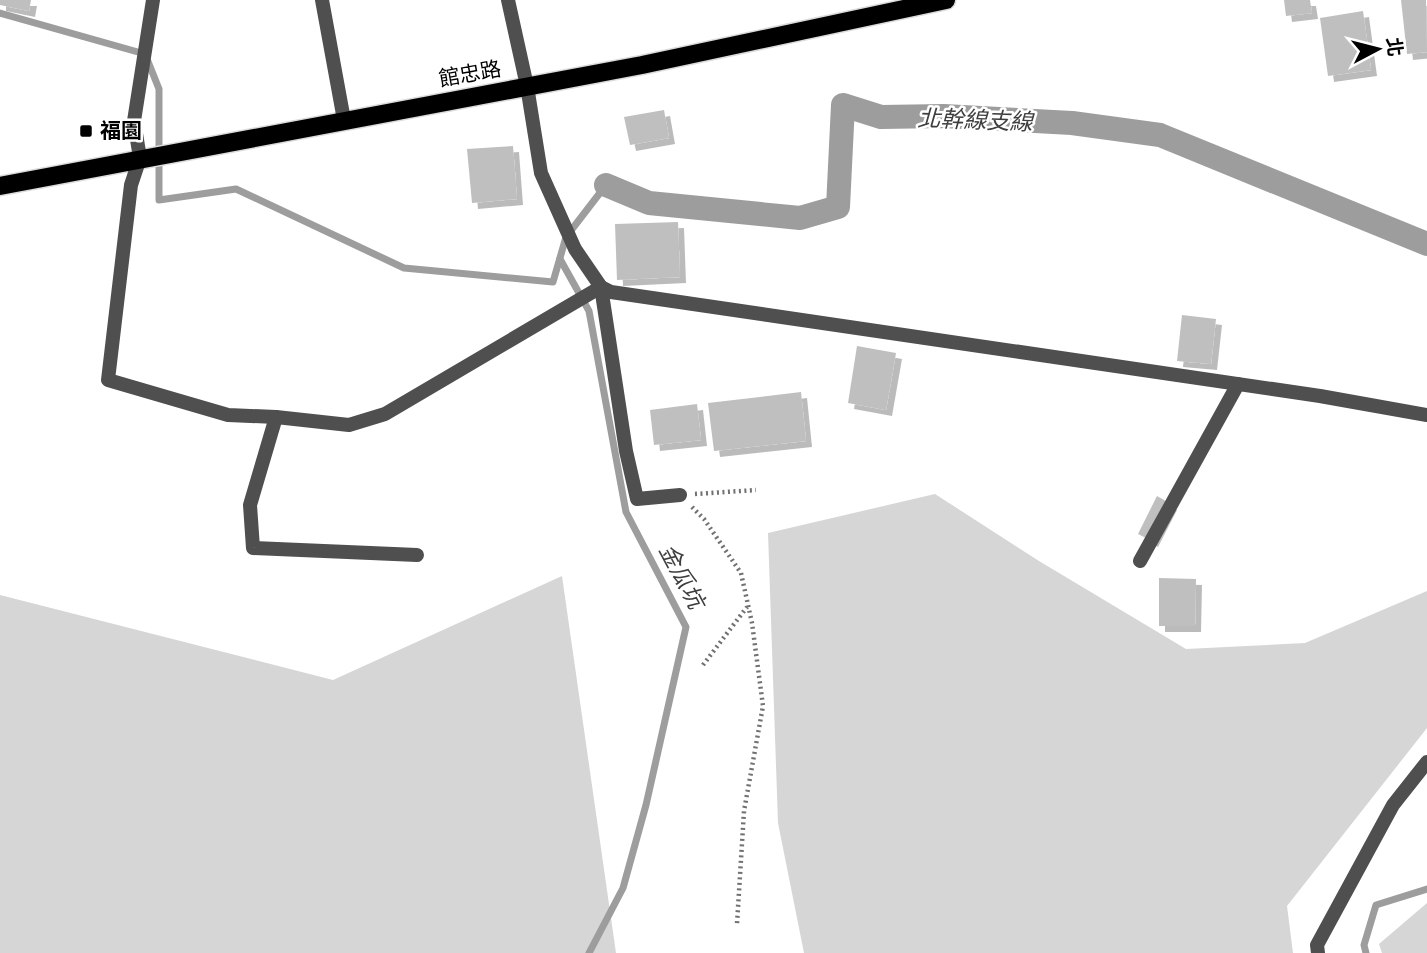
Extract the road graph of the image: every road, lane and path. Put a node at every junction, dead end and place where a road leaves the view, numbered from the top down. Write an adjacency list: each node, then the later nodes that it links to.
1 (153, 0): 7 (street)
2 (321, 0): 6 (street)
3 (508, 0): 5 (street)
4 (946, 0): 5 (main road, 館忠路)
5 (527, 86): 6 (main road, 館忠路); 9 (street)
6 (344, 120): 7 (main road, 館忠路)
7 (140, 158): 8 (main road, 館忠路); 12 (street)
8 (0, 186)
9 (601, 287): 10 (street); 12 (street); 14 (street)
10 (1238, 384): 11 (street); 16 (street)
11 (1427, 415)
12 (276, 417): 15 (street)
13 (756, 490): 14 (path)
14 (680, 495): 17 (path)
15 (417, 555)
16 (1140, 561)
17 (748, 606): 18 (path); 20 (path)
18 (703, 664)
19 (1427, 762): 21 (street)
20 (737, 923)
21 (1318, 953)

